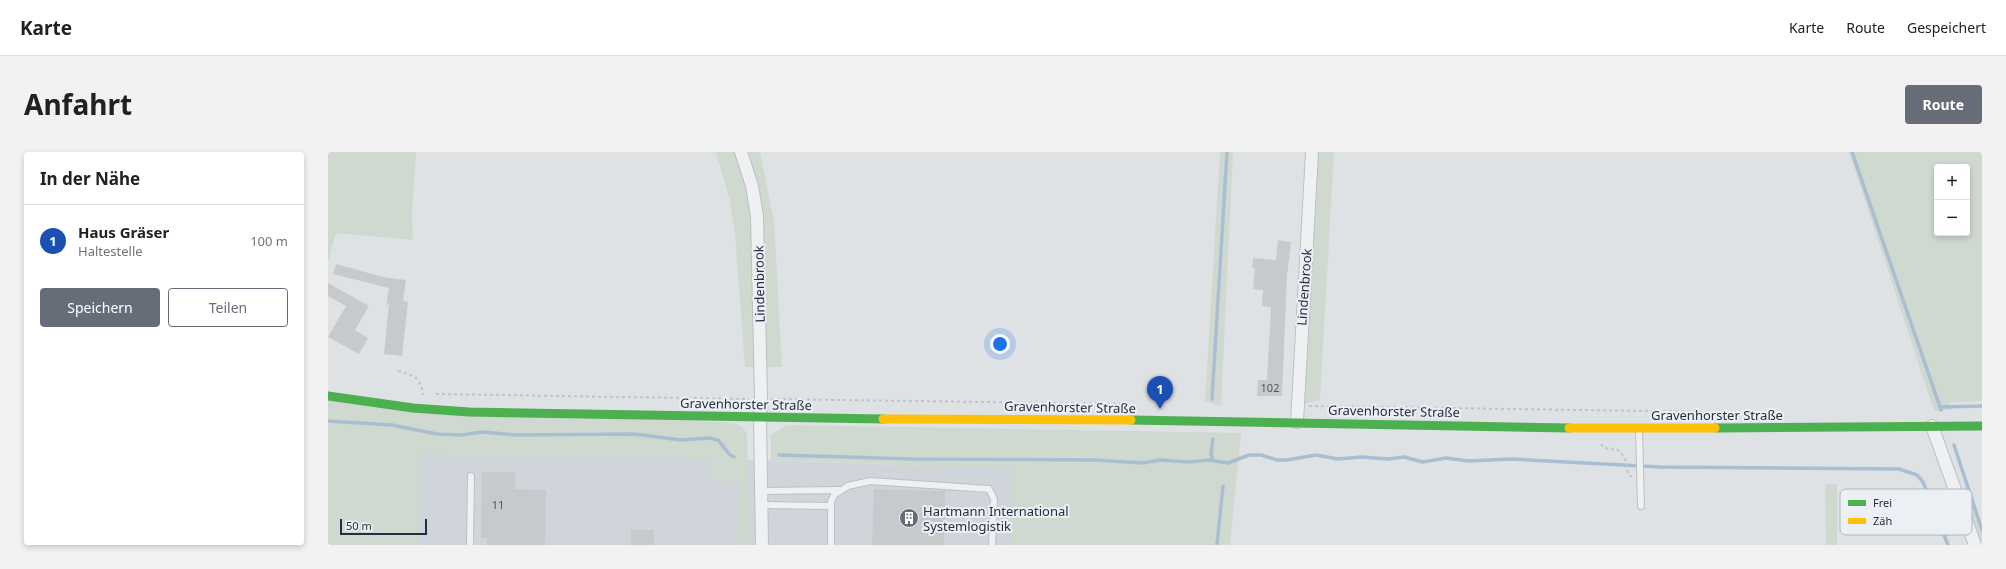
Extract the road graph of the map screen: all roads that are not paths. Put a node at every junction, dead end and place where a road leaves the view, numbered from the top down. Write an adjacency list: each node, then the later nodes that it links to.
1 (741, 152): 4 (street, Lindenbrook)
2 (1312, 152): 5 (street, Lindenbrook)
3 (328, 396): 4 (main road, Gravenhorster Straße)
4 (760, 418): 5 (main road, Gravenhorster Straße); 12 (street, Lindenbrook)
5 (1296, 422): 8 (main road, Gravenhorster Straße)
6 (1932, 426): 7 (main road, Gravenhorster Straße); 8 (main road, Gravenhorster Straße); 10 (street)
7 (1982, 426)
8 (1639, 429): 15 (lane)
9 (471, 476): 17 (lane)
10 (1955, 489)
11 (839, 490): 12 (lane); 14 (lane); 20 (lane)
12 (761, 491): 13 (street, Lindenbrook)
13 (762, 505): 14 (lane); 18 (street, Lindenbrook)
14 (831, 506): 19 (lane)
15 (1640, 506)
16 (1971, 535): 21 (street)
17 (470, 545)
18 (762, 545)
19 (831, 545)
20 (992, 545)
21 (1975, 545)

